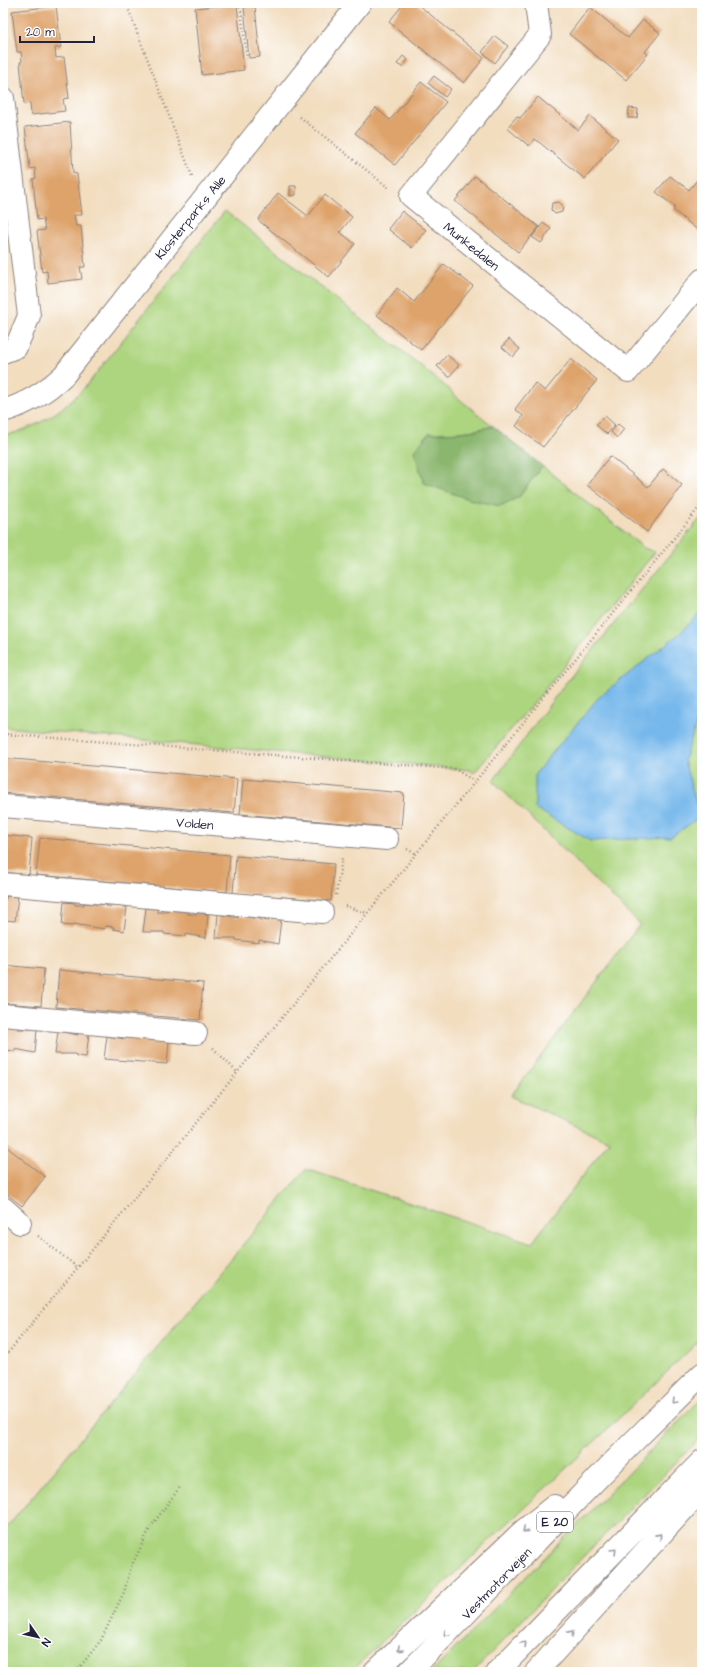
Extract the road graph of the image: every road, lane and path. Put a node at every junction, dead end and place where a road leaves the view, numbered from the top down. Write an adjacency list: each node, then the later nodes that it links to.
1 (126, 3): 9 (path)
2 (240, 3): 5 (path)
3 (360, 3): 7 (main road, Klosterparks Alle)
4 (536, 3): 8 (main road)
5 (247, 59)
6 (3, 98): 11 (main road)
7 (282, 102): 8 (path); 9 (main road, Klosterparks Alle)
8 (411, 196): 10 (main road, Munkedalen)
9 (202, 203): 12 (main road, Klosterparks Alle)
10 (702, 280)
11 (3, 352)
12 (3, 411)
13 (702, 504): 15 (path)
14 (3, 734): 15 (path)
15 (474, 781): 21 (path)
16 (3, 806): 17 (main road, Volden)
17 (345, 836): 18 (main road, Volden); 20 (path)
18 (387, 839)
19 (3, 884): 20 (main road)
20 (328, 908): 21 (path)
21 (367, 913): 24 (path)
22 (3, 1015): 23 (main road)
23 (196, 1033): 24 (path)
24 (237, 1072): 27 (path)
25 (3, 1208): 26 (main road)
26 (20, 1222): 27 (path)
27 (77, 1267): 28 (path)
28 (3, 1359)
29 (702, 1374): 30 (main road, Vestmotorvejen / E 20, one-way to 30)
30 (631, 1444): 35 (main road, one-way to 35); 36 (main road, Vestmotorvejen / E 20, one-way to 36)
31 (702, 1461): 37 (main road, one-way to 31)
32 (180, 1487): 34 (path)
33 (702, 1488): 38 (main road, one-way to 33)
34 (76, 1672)
35 (375, 1672)
36 (409, 1672)
37 (497, 1672)
38 (536, 1672)

